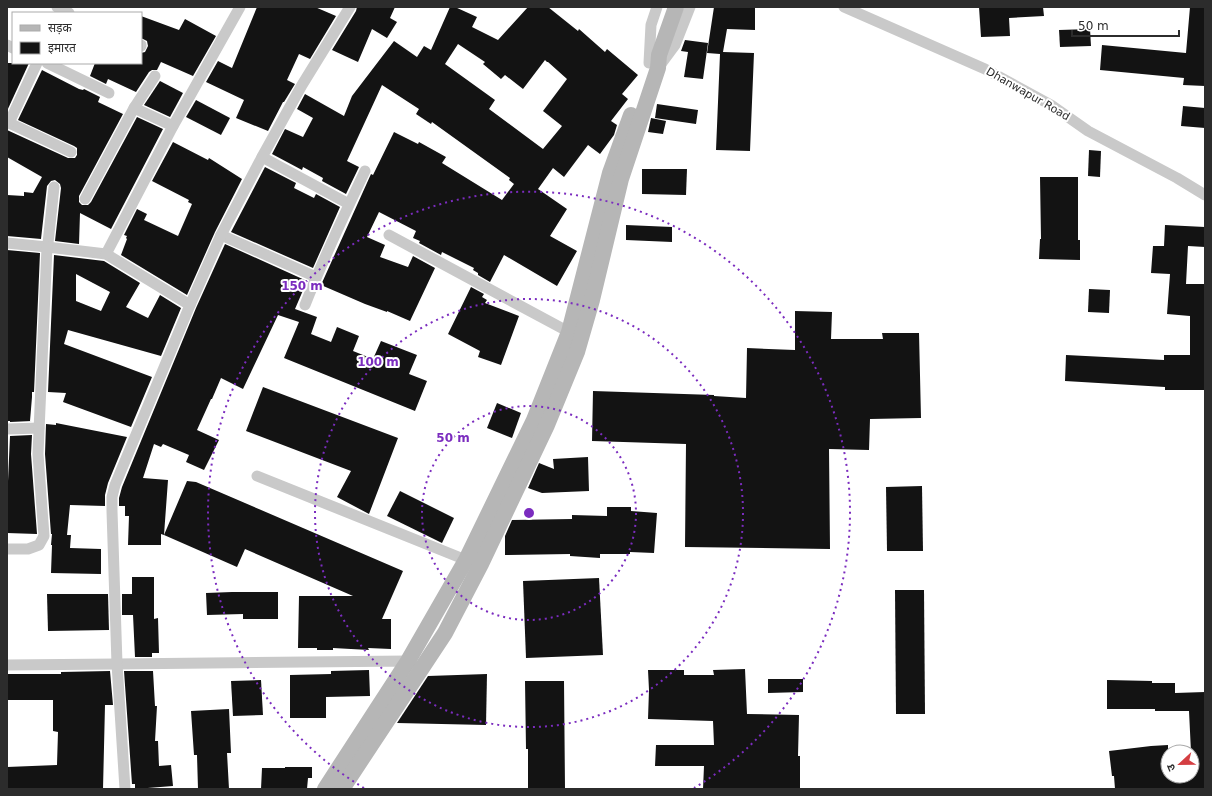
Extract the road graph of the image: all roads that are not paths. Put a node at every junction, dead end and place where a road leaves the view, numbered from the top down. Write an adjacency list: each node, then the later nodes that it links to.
1 (240, 7): 14 (street)
2 (350, 7): 16 (street)
3 (657, 7): 7 (street)
4 (676, 7): 7 (street)
5 (690, 7): 7 (street)
6 (844, 7): 19 (street, Dhanwapur Road)
7 (656, 62): 30 (street); 31 (street)
8 (37, 64): 13 (street)
9 (49, 64): 11 (street)
10 (155, 76): 12 (street)
11 (109, 94)
12 (134, 108): 14 (street); 20 (street)
13 (8, 122): 15 (street)
14 (173, 126): 26 (street)
15 (71, 152)
16 (262, 157): 21 (street); 22 (street)
17 (366, 170): 21 (street)
18 (54, 187): 25 (street)
19 (1205, 195)
20 (85, 199)
21 (349, 204): 27 (street)
22 (221, 235): 27 (street); 28 (street)
23 (389, 235): 30 (street)
24 (7, 243): 25 (street)
25 (48, 245): 26 (street); 32 (street)
26 (106, 254): 28 (street)
27 (316, 277): 29 (street)
28 (190, 305): 38 (street)
29 (305, 305)
30 (569, 332): 31 (street)
31 (541, 422): 36 (street); 37 (street)
32 (39, 428): 33 (street); 35 (street)
33 (7, 429)
34 (257, 476): 36 (street)
35 (7, 549)
36 (466, 560): 37 (street)
37 (416, 663): 38 (street); 41 (street); 42 (street)
38 (117, 664): 39 (street); 40 (street)
39 (7, 665)
40 (125, 789)
41 (325, 789)
42 (342, 789)

